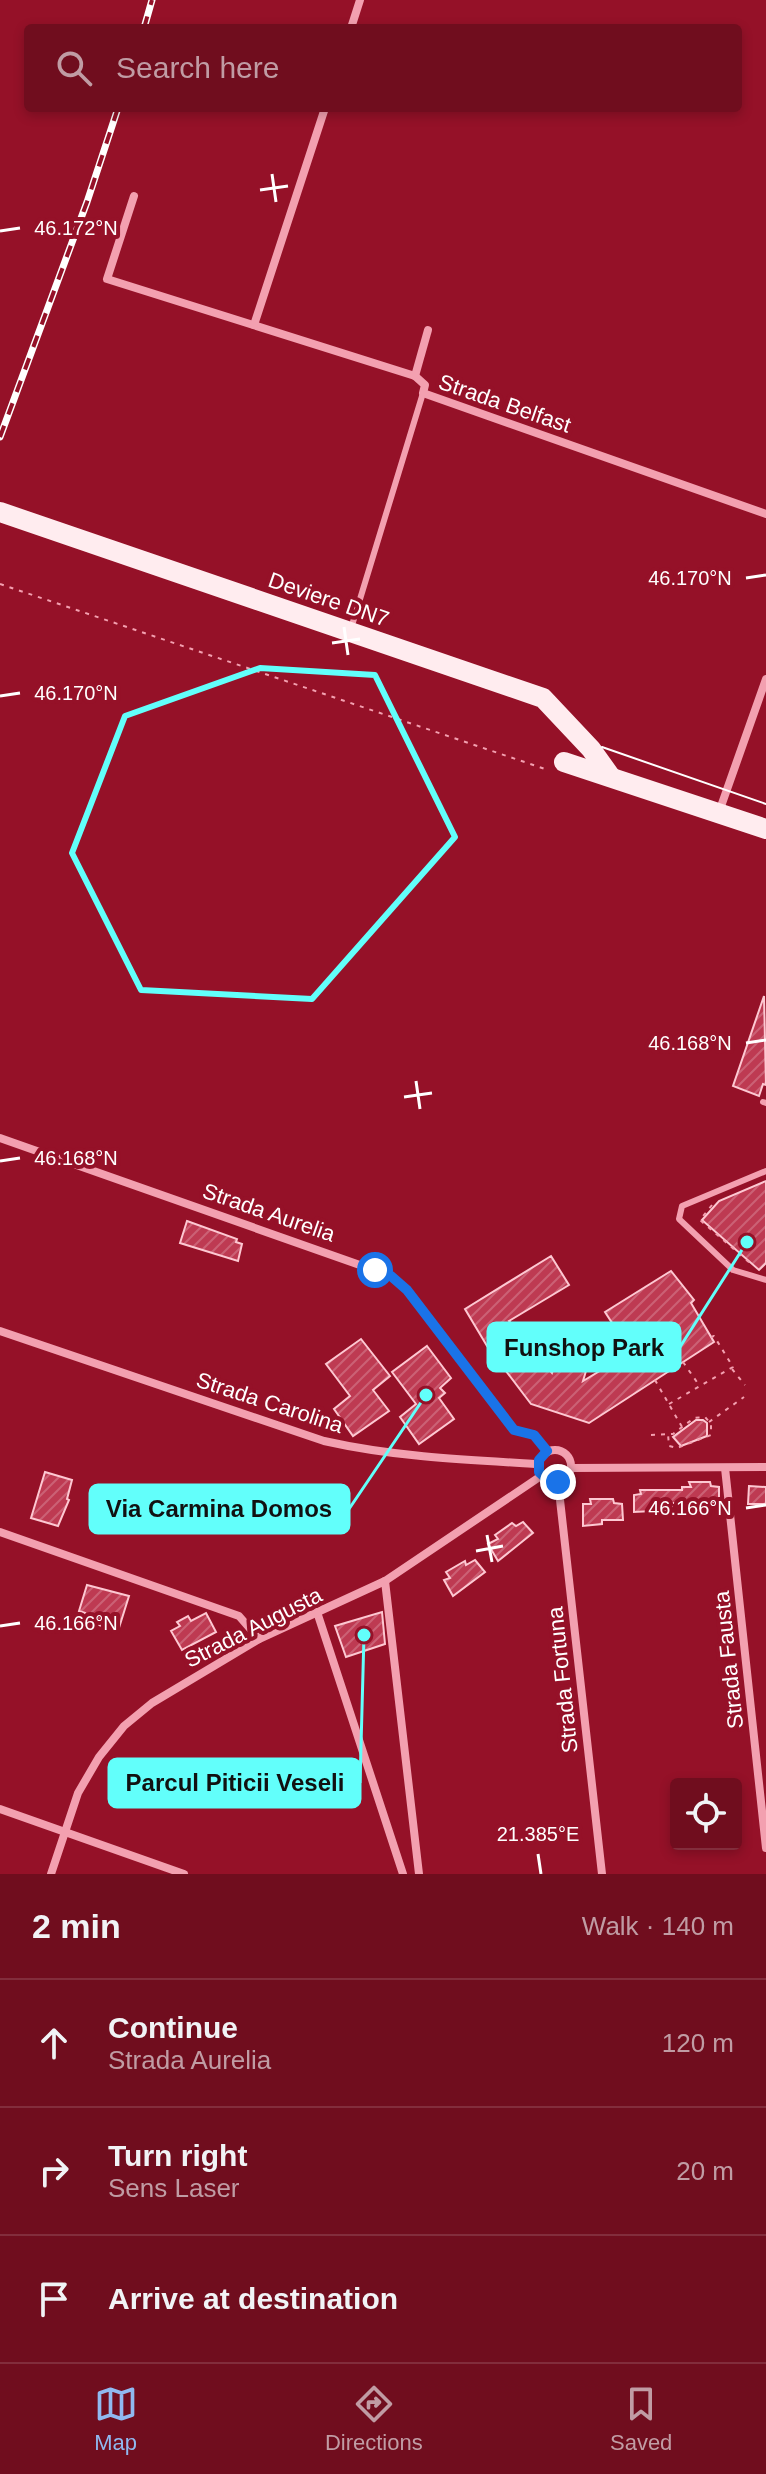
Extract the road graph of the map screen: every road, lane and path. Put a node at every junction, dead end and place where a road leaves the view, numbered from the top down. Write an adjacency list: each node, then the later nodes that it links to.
1 (360, 0): 2 (street)
2 (352, 24)
3 (324, 112): 5 (street)
4 (134, 196): 5 (street, Strada Belfast)
5 (254, 325): 7 (street, Strada Belfast)
6 (428, 330): 7 (street)
7 (415, 376): 8 (street, Strada Belfast)
8 (423, 393): 10 (street, Strada Belfast); 12 (lane)
9 (0, 512): 15 (main road, Deviere DN7)
10 (766, 514)
11 (0, 584): 14 (path)
12 (353, 622)
13 (766, 679): 16 (street)
14 (562, 768): 15 (main road)
15 (611, 777): 16 (main road)
16 (719, 813): 17 (main road)
17 (766, 829)
18 (0, 1138): 36 (street, Strada Aurelia)
19 (766, 1171): 22 (lane)
20 (717, 1199): 21 (path)
21 (759, 1271)
22 (766, 1280)
23 (0, 1331): 37 (street, Strada Carolina)
24 (711, 1337): 26 (path)
25 (683, 1362): 29 (path)
26 (732, 1368): 28 (path); 29 (path)
27 (655, 1380): 31 (path)
28 (745, 1385)
29 (700, 1386): 31 (path)
30 (744, 1397): 32 (path)
31 (669, 1404): 33 (path)
32 (709, 1422): 33 (path); 34 (path)
33 (682, 1427): 34 (path)
34 (668, 1434): 35 (path)
35 (651, 1435)
36 (547, 1451): 37 (street); 39 (street)
37 (538, 1464): 41 (street)
38 (766, 1467): 40 (street)
39 (571, 1468): 40 (street); 42 (street)
40 (725, 1468): 49 (street, Strada Fausta)
41 (541, 1476): 42 (street); 44 (street, Strada Augusta)
42 (558, 1482): 54 (street, Strada Fortuna)
43 (0, 1532): 46 (street)
44 (385, 1581): 45 (street, Strada Augusta); 53 (street)
45 (317, 1612): 46 (street, Strada Augusta); 52 (street)
46 (259, 1639): 48 (street, Strada Augusta)
47 (0, 1809): 48 (street)
48 (64, 1833): 50 (street, Strada Augusta); 51 (street)
49 (766, 1848)
50 (51, 1874)
51 (184, 1874)
52 (403, 1874)
53 (419, 1874)
54 (602, 1874)

